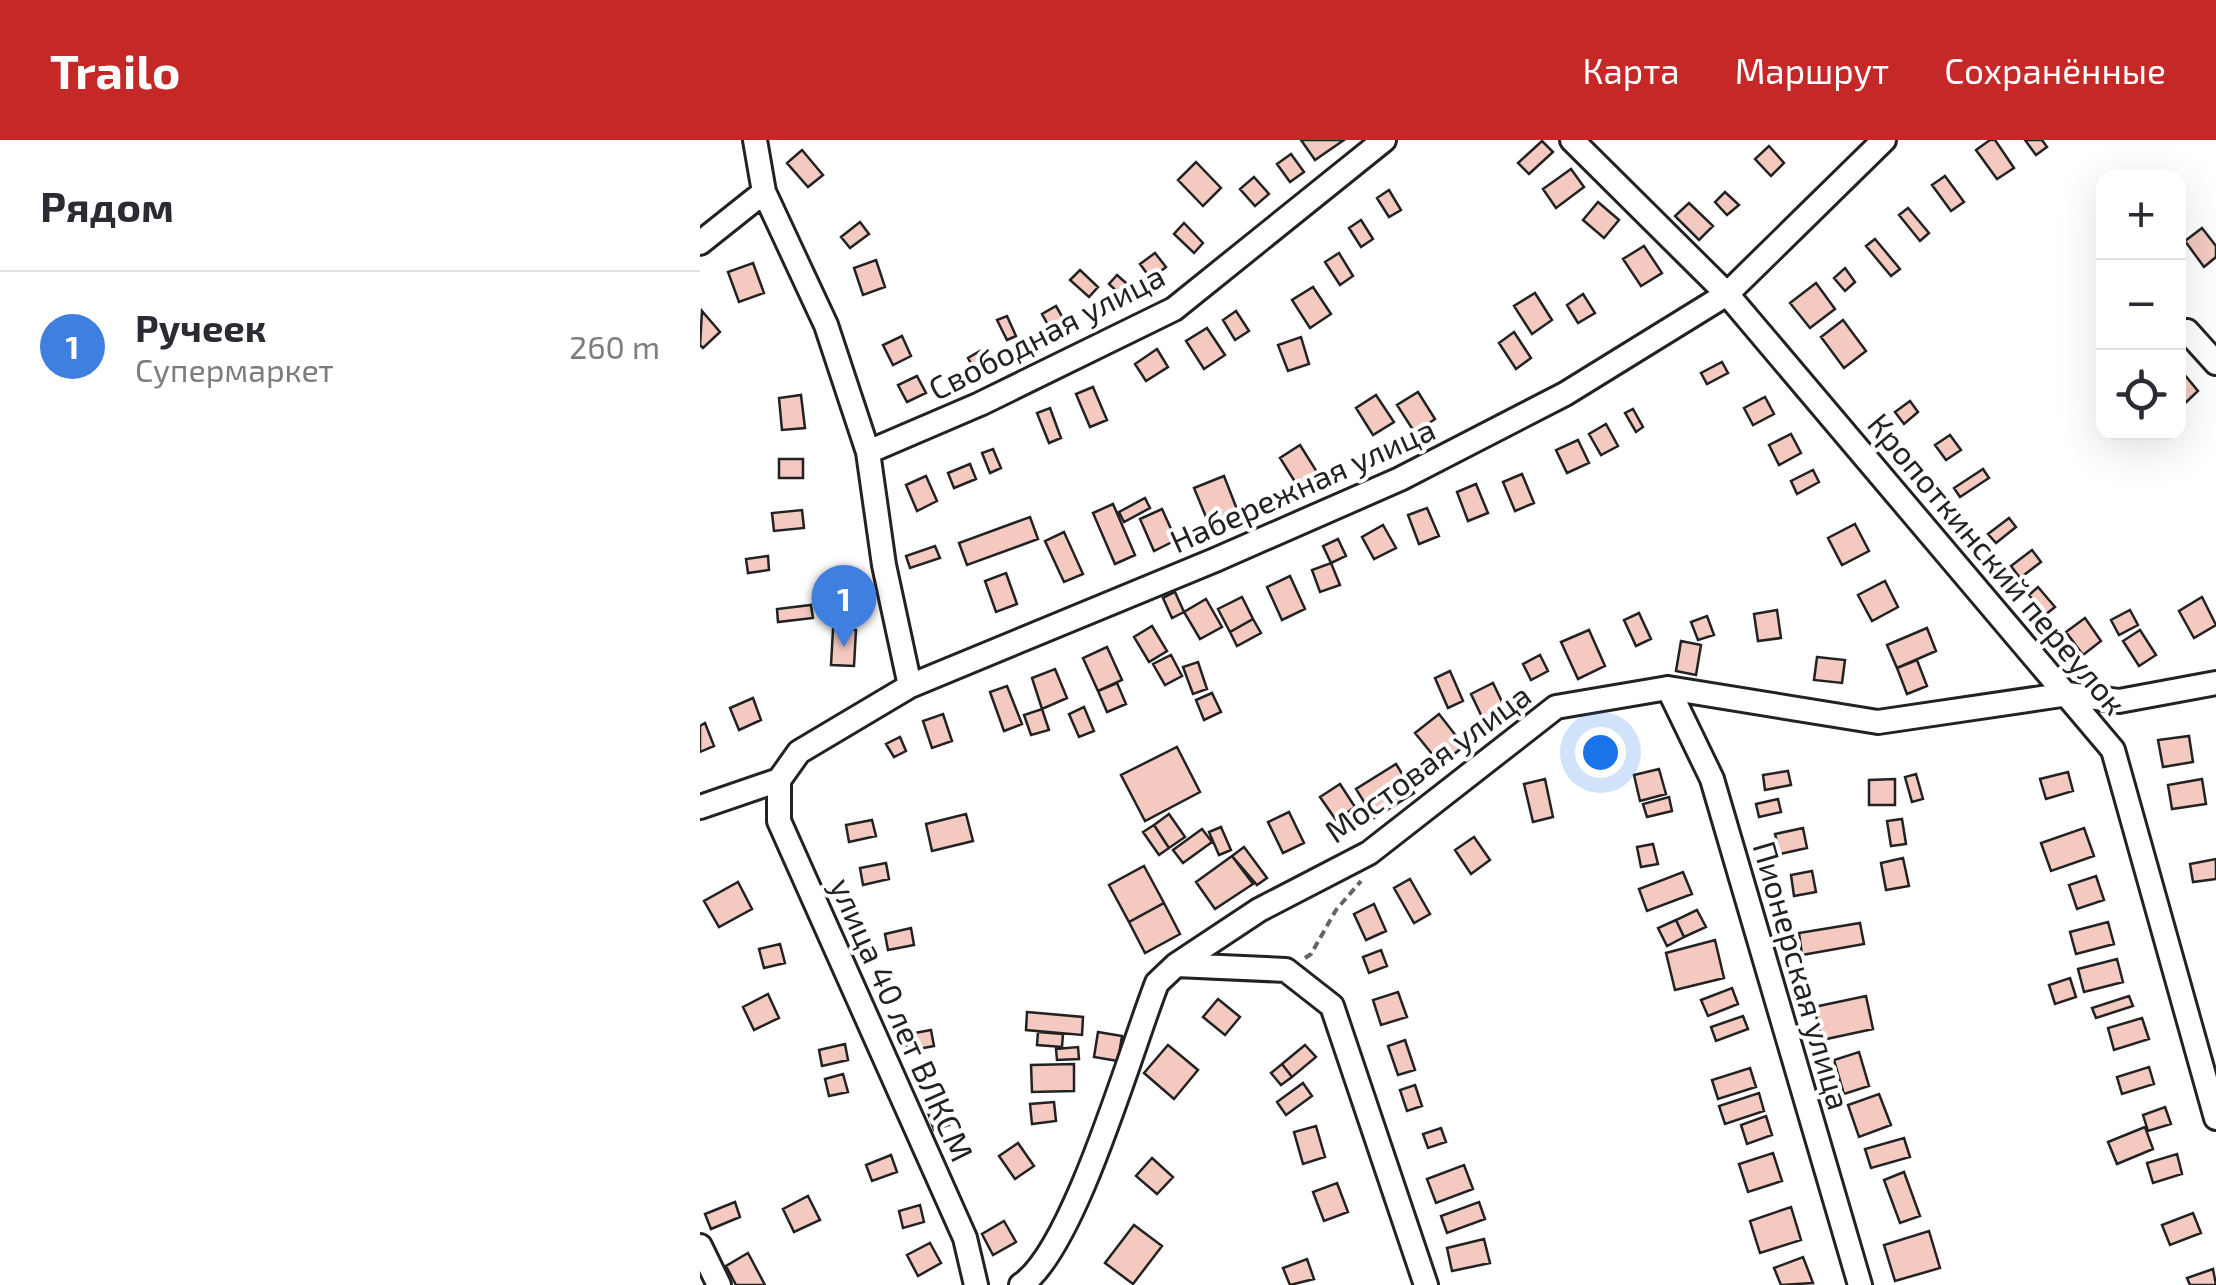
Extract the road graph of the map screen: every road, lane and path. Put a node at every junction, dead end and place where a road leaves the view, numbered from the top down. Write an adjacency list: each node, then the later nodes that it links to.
1 (755, 140): 5 (street)
2 (1384, 140): 10 (street, Свободная улица)
3 (1572, 140): 7 (street, Кропоткинский переулок)
4 (1884, 140): 7 (street, Набережная улица)
5 (764, 192): 6 (street); 10 (street)
6 (700, 243)
7 (1727, 294): 12 (street, Набережная улица); 14 (street, Кропоткинский переулок)
8 (2187, 331): 9 (street)
9 (2216, 363)
10 (868, 452): 12 (street)
11 (2216, 683): 14 (street, Мостовая улица)
12 (910, 686): 15 (street, Набережная улица)
13 (1668, 688): 14 (street, Мостовая улица); 17 (street, Мостовая улица); 26 (street, Пионерская улица)
14 (2068, 694): 20 (street, Кропоткинский переулок)
15 (779, 780): 16 (street, Набережная улица); 24 (street, улица 40 лет ВЛКСМ)
16 (700, 807)
17 (1369, 853): 18 (street, Мостовая улица); 19 (path)
18 (1176, 965): 19 (street); 22 (street, Мостовая улица)
19 (1286, 970): 25 (street)
20 (2216, 1118)
21 (700, 1246): 23 (street)
22 (1026, 1284)
23 (719, 1285)
24 (976, 1285)
25 (1426, 1285)
26 (1860, 1285)

